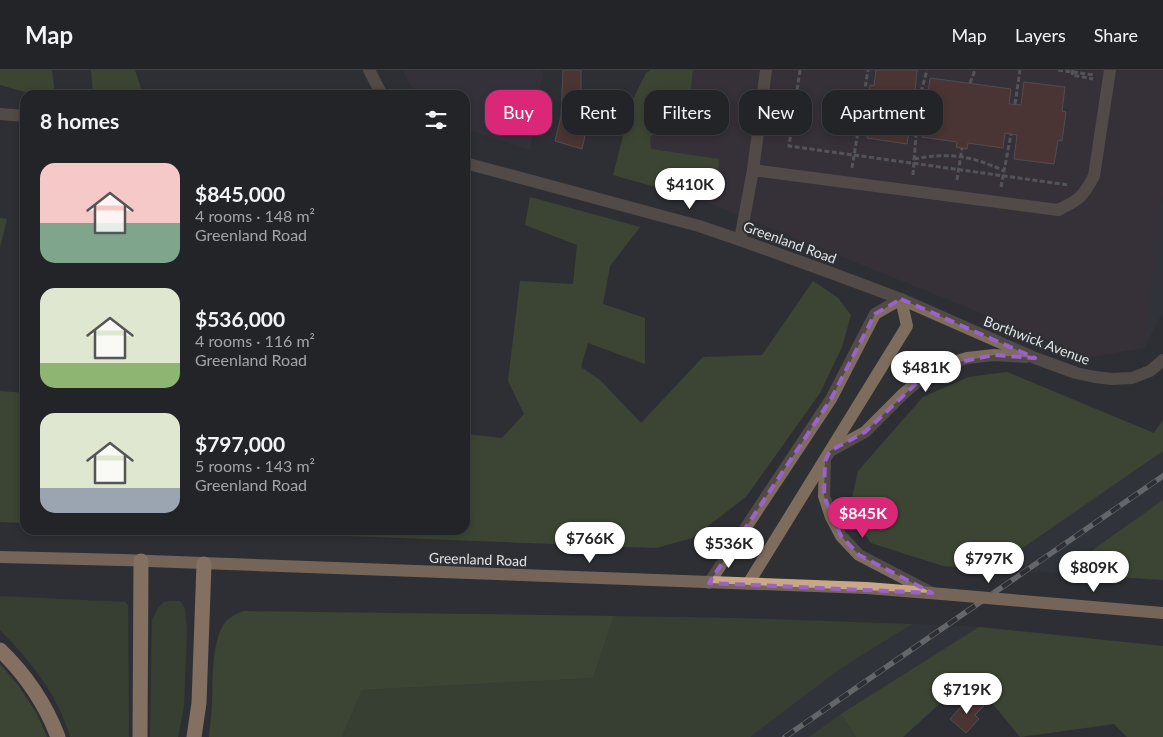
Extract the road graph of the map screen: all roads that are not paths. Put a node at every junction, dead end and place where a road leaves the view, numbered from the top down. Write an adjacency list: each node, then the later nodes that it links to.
1 (369, 70): 4 (street)
2 (766, 70): 8 (street)
3 (1109, 74): 8 (street)
4 (379, 90)
5 (0, 114): 6 (street)
6 (20, 116)
7 (470, 164): 9 (street, Greenland Road)
8 (753, 170): 9 (street)
9 (740, 240): 10 (street, Greenland Road)
10 (901, 299): 11 (street, Borthwick Avenue); 13 (street); 17 (street)
11 (1035, 358): 12 (street, Borthwick Avenue); 13 (street)
12 (1163, 360)
13 (828, 456): 18 (street); 19 (street)
14 (0, 557): 15 (main road, Greenland Road)
15 (142, 561): 16 (main road, Greenland Road); 23 (highway)
16 (204, 564): 17 (main road, Greenland Road); 24 (highway)
17 (708, 582): 18 (main road, Greenland Road)
18 (748, 584): 19 (main road, Greenland Road)
19 (932, 593): 20 (main road, Greenland Road, bridge)
20 (1163, 614)
21 (0, 650): 22 (highway)
22 (58, 737)
23 (140, 737)
24 (194, 737)

